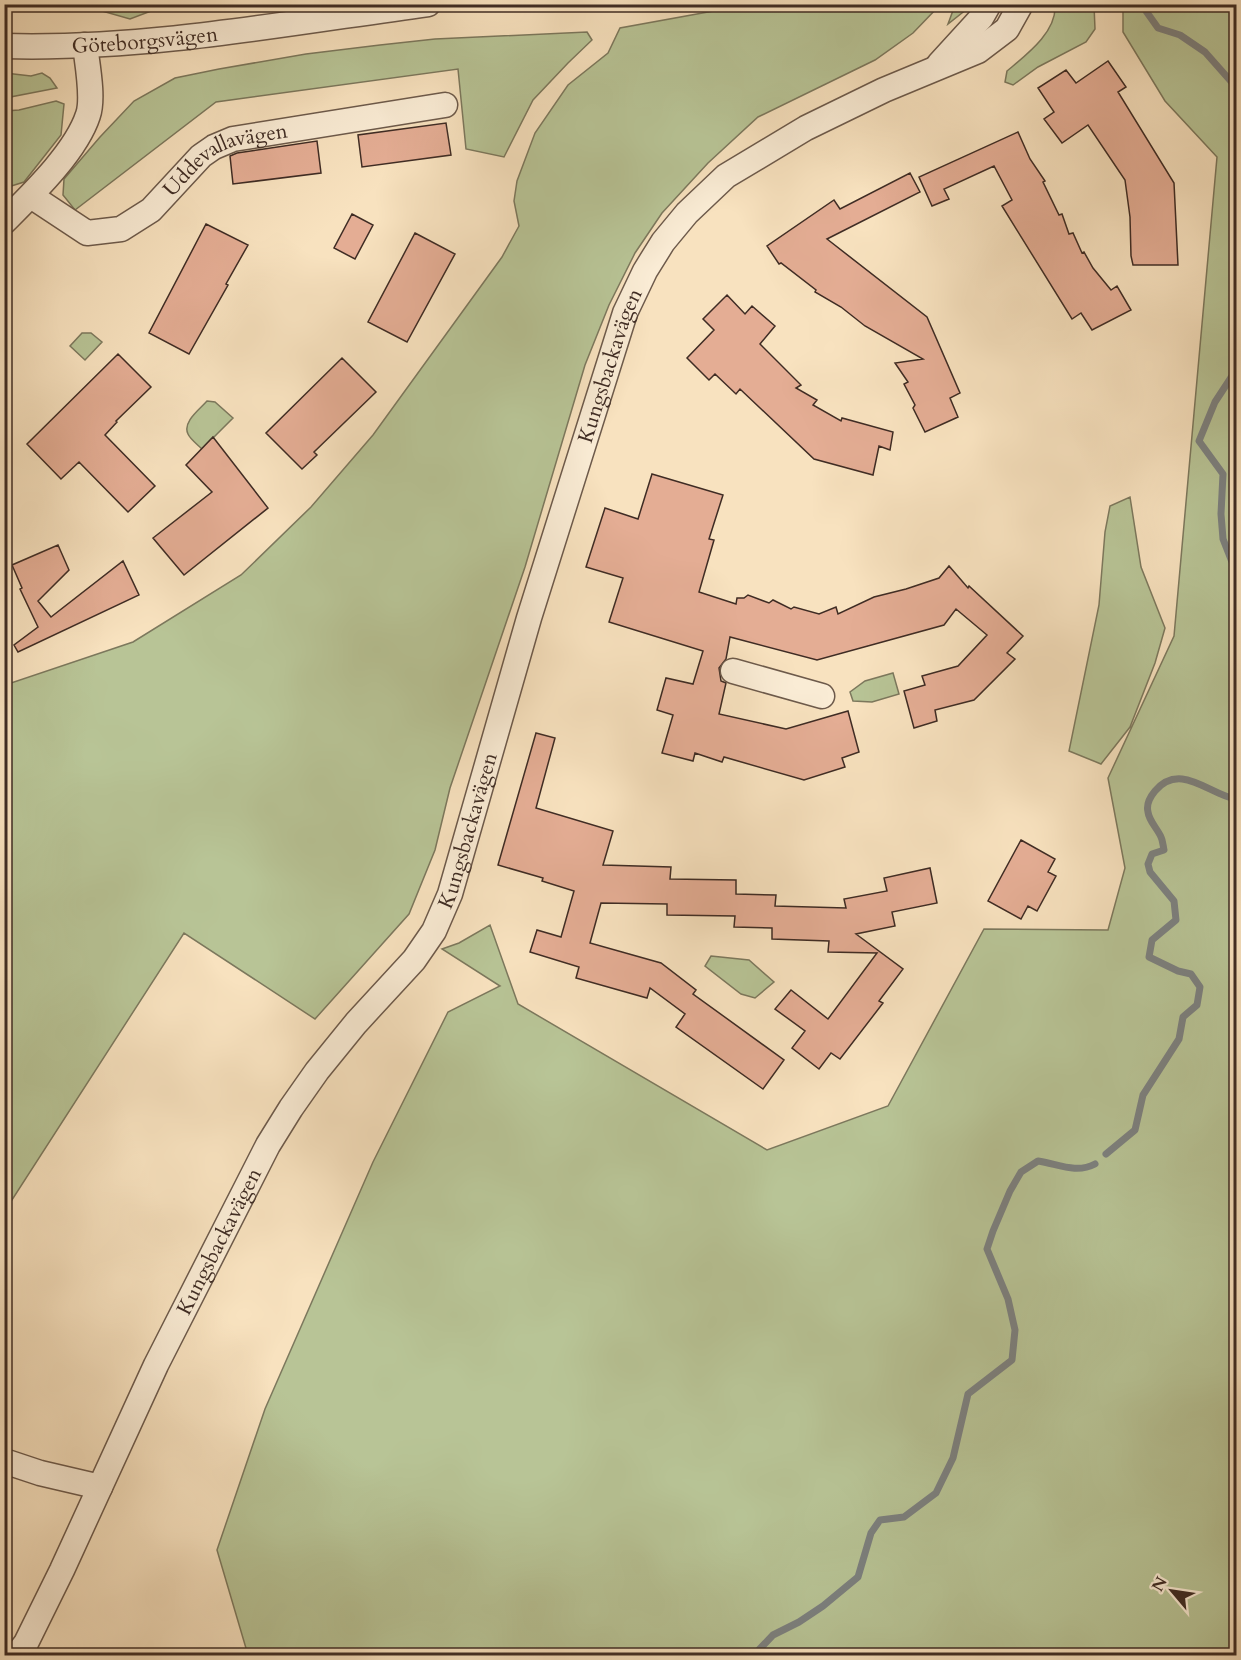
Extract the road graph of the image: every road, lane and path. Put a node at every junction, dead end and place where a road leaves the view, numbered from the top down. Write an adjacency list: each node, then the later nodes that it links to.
1 (428, 4): 4 (street, Göteborgsvägen)
2 (989, 4): 6 (street, Kungsbackavägen)
3 (1021, 4): 6 (street, Kungsbackavägen)
4 (85, 45): 5 (street, Göteborgsvägen); 8 (street)
5 (4, 46)
6 (935, 68): 13 (street, Kungsbackavägen)
7 (445, 105): 8 (street, Uddevallavägen)
8 (30, 196): 9 (street)
9 (4, 222)
10 (733, 671): 11 (street)
11 (822, 696)
12 (4, 1461): 13 (street)
13 (100, 1487): 14 (street, Kungsbackavägen)
14 (16, 1656)

